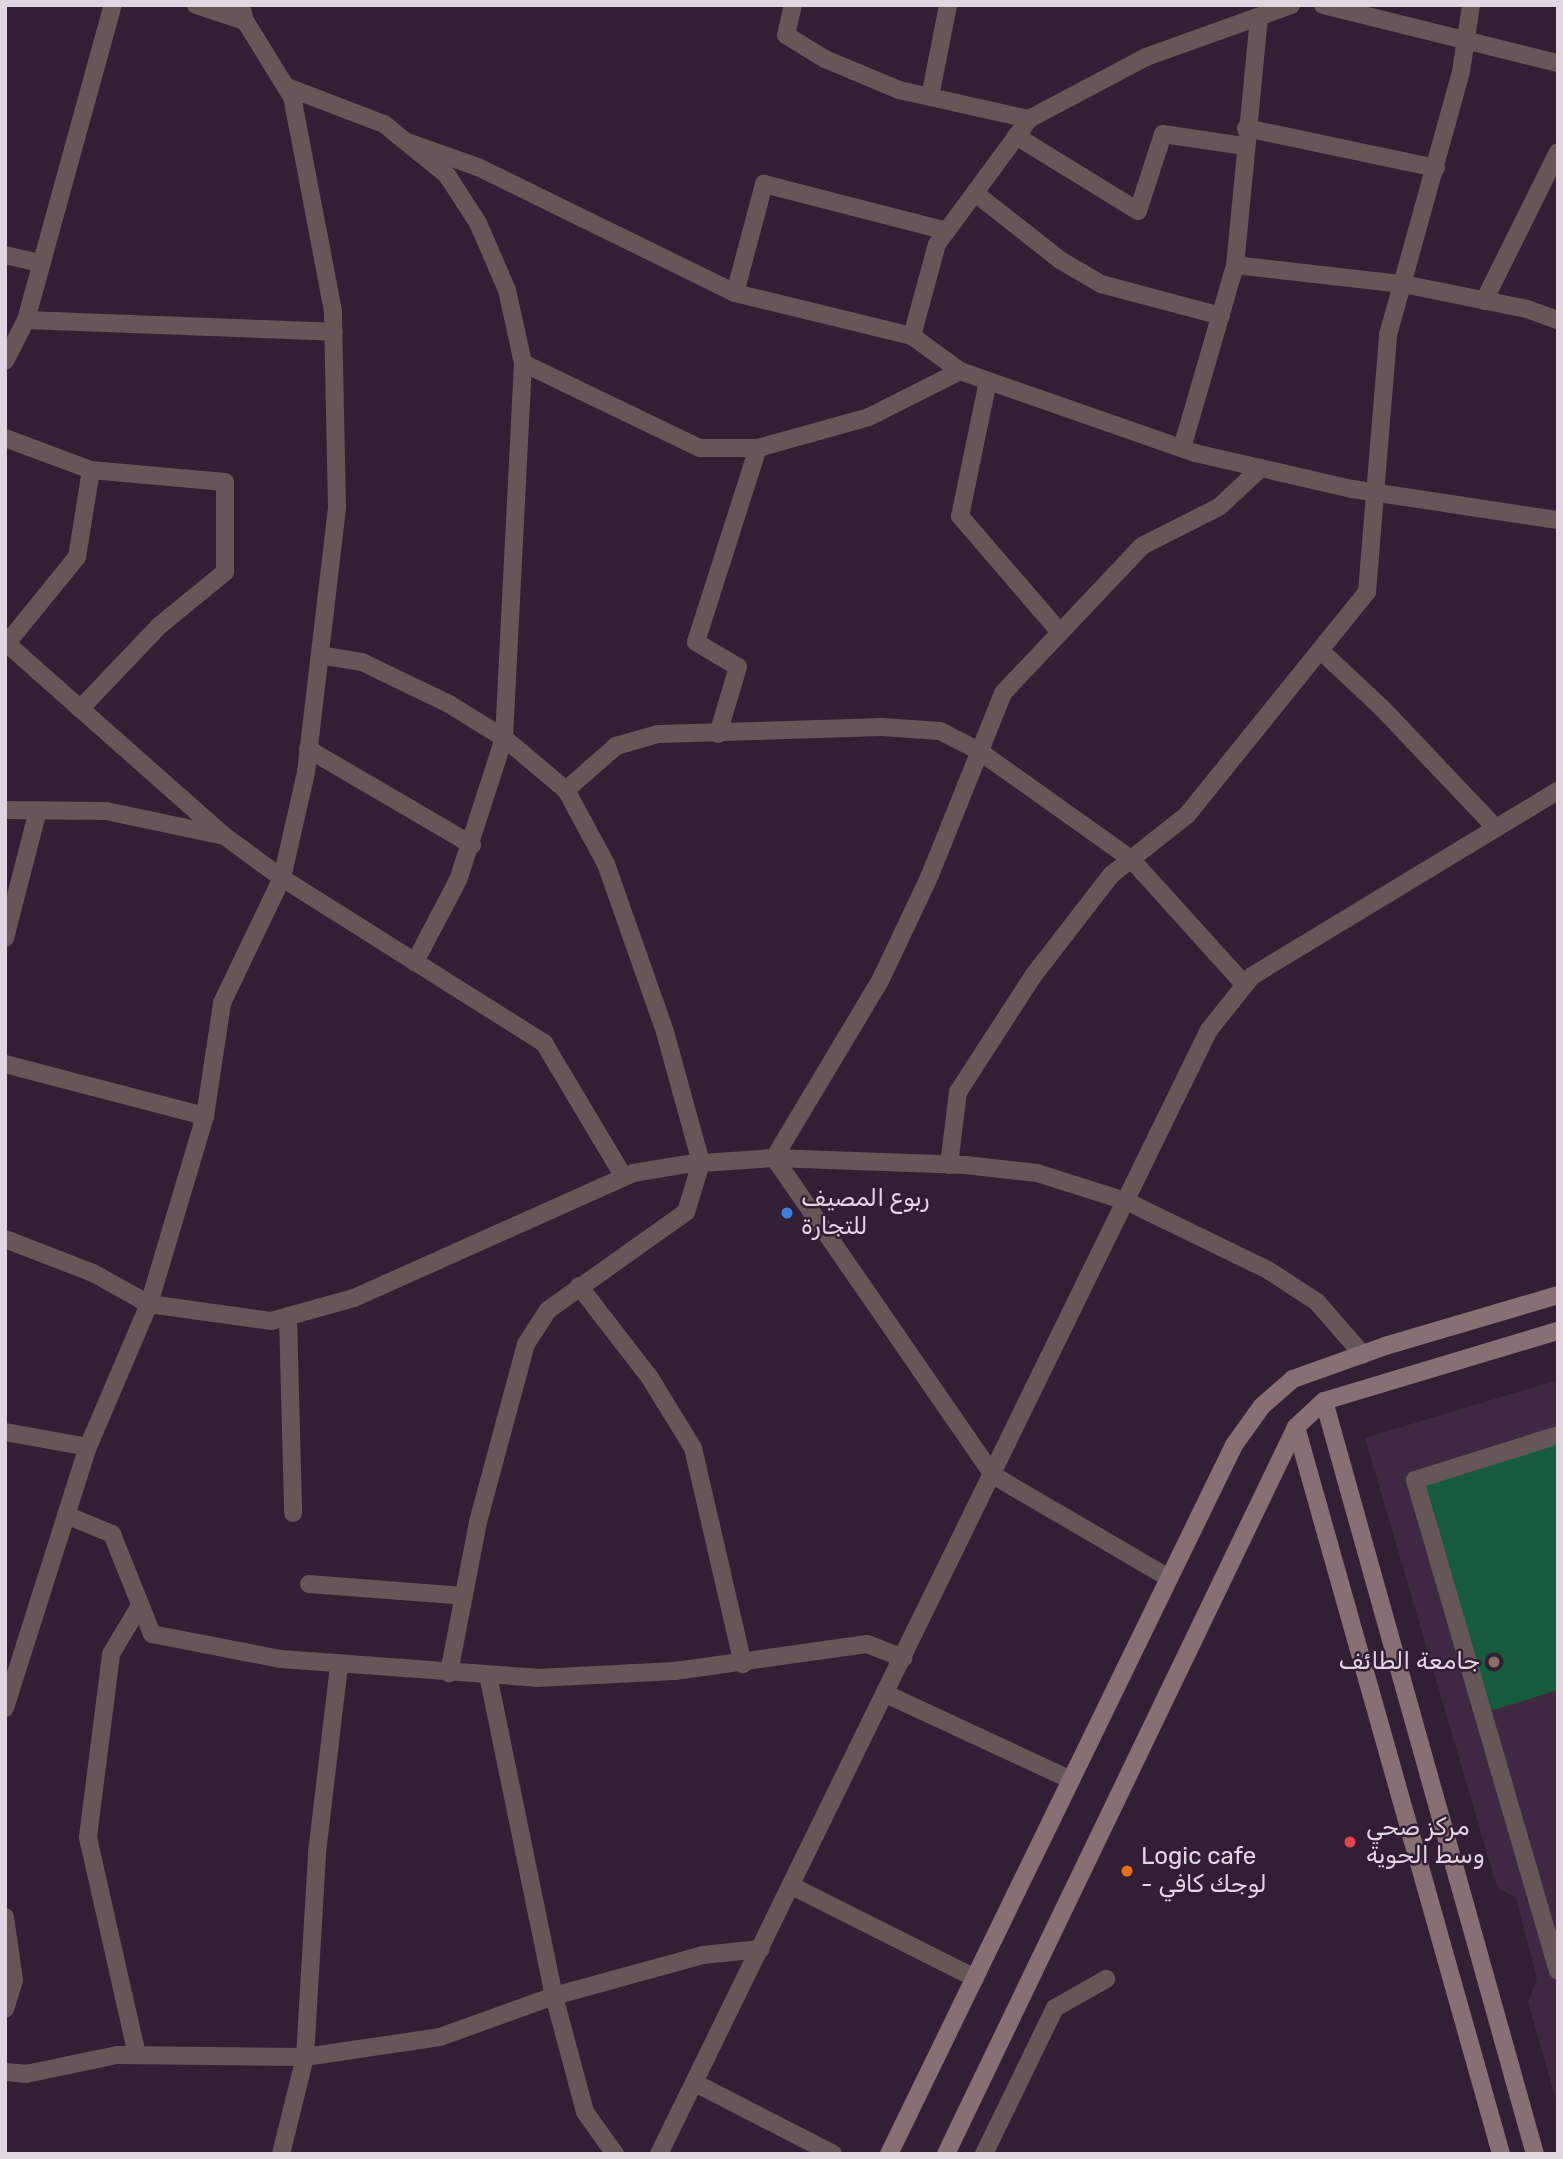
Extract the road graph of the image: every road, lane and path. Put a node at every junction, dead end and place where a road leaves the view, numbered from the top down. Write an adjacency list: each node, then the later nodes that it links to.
1 (113, 5): 24 (street)
2 (196, 5): 8 (street)
3 (793, 5): 13 (street)
4 (948, 5): 13 (street)
5 (1291, 5): 9 (street)
6 (1323, 5): 10 (street)
7 (1471, 5): 10 (street)
8 (243, 13): 12 (street)
9 (1259, 17): 14 (street); 16 (street)
10 (1466, 37): 11 (street); 19 (street)
11 (1558, 63)
12 (287, 87): 17 (street); 32 (street)
13 (930, 97): 14 (street)
14 (1029, 119): 15 (street)
15 (1016, 136): 16 (street); 21 (street)
16 (1244, 137): 19 (street); 25 (street)
17 (407, 142): 27 (street); 35 (street)
18 (1558, 152): 20 (street)
19 (1436, 169): 26 (street)
20 (1552, 176): 28 (street)
21 (975, 192): 22 (street); 30 (street)
22 (947, 231): 27 (street); 33 (street)
23 (5, 255): 24 (street)
24 (41, 263): 31 (street)
25 (1235, 265): 26 (street); 30 (street)
26 (1403, 284): 28 (street); 43 (street)
27 (735, 293): 33 (street)
28 (1485, 300): 29 (street)
29 (1556, 315)
30 (1221, 316): 40 (street)
31 (26, 320): 32 (street); 34 (street)
32 (334, 332): 48 (street)
33 (912, 336): 36 (street)
34 (6, 358)
35 (523, 363): 39 (street); 51 (street)
36 (960, 371): 37 (street); 39 (street)
37 (988, 381): 40 (street); 45 (street)
38 (5, 438): 42 (street)
39 (758, 447): 50 (street)
40 (1182, 449): 41 (street)
41 (1261, 468): 43 (street); 45 (street)
42 (91, 470): 46 (street); 49 (street)
43 (1373, 492): 44 (street); 47 (street)
44 (1558, 520)
45 (1058, 630): 53 (street)
46 (6, 643): 49 (street)
47 (1320, 650): 58 (street); 61 (street)
48 (320, 655): 51 (street); 52 (street)
49 (80, 709): 59 (street)
50 (718, 734): 53 (street); 54 (street)
51 (504, 738): 54 (street); 60 (street)
52 (308, 749): 60 (street); 62 (street)
53 (979, 751): 61 (street); 68 (street)
54 (566, 790): 69 (street)
55 (1558, 791): 58 (street)
56 (5, 810): 57 (street)
57 (38, 810): 59 (street); 63 (street)
58 (1496, 828): 65 (street)
59 (223, 835): 62 (street)
60 (472, 845): 64 (street)
61 (1131, 859): 65 (street); 70 (street)
62 (282, 878): 64 (street); 67 (street)
63 (5, 938)
64 (415, 962): 71 (street)
65 (1244, 984): 72 (street)
66 (5, 1064): 67 (street)
67 (205, 1116): 76 (street)
68 (774, 1158): 69 (street); 70 (street); 85 (street)
69 (701, 1163): 71 (street); 74 (street)
70 (949, 1165): 72 (street)
71 (625, 1177): 77 (street)
72 (1126, 1201): 79 (street); 85 (street)
73 (5, 1239): 76 (street)
74 (579, 1286): 90 (street); 93 (street)
75 (1558, 1295): 79 (main road)
76 (149, 1304): 77 (street); 84 (street)
77 (288, 1317): 86 (street)
78 (1558, 1331): 80 (main road)
79 (1363, 1354): 88 (main road)
80 (1324, 1401): 81 (main road); 121 (main road)
81 (1296, 1427): 118 (main road); 120 (main road)
82 (5, 1432): 84 (street)
83 (1558, 1435): 102 (street)
84 (88, 1447): 87 (street)
85 (993, 1475): 88 (street); 92 (street)
86 (293, 1513)
87 (66, 1515): 91 (street); 98 (street)
88 (1169, 1578): 99 (main road)
89 (309, 1584): 90 (street)
90 (464, 1596): 95 (street)
91 (139, 1606): 94 (street); 109 (street)
92 (904, 1658): 93 (street); 97 (street)
93 (743, 1664): 96 (street)
94 (339, 1665): 95 (street); 110 (street)
95 (449, 1673): 96 (street)
96 (488, 1675): 107 (street)
97 (886, 1694): 99 (street); 100 (street)
98 (5, 1708)
99 (1071, 1780): 105 (main road)
100 (792, 1886): 103 (street); 105 (street)
101 (5, 1917): 108 (street)
102 (1552, 1924): 104 (street)
103 (761, 1949): 107 (street); 112 (street)
104 (1556, 1961)
105 (975, 1978): 117 (main road)
106 (1106, 1979): 119 (street)
107 (554, 1996): 110 (street); 114 (street)
108 (5, 2009)
109 (138, 2055): 110 (street); 111 (street)
110 (305, 2057): 113 (street)
111 (5, 2072)
112 (695, 2083): 115 (street); 116 (street)
113 (281, 2154)
114 (615, 2154)
115 (659, 2154)
116 (832, 2154)
117 (889, 2154)
118 (946, 2154)
119 (984, 2154)
120 (1502, 2154)
121 (1535, 2154)

